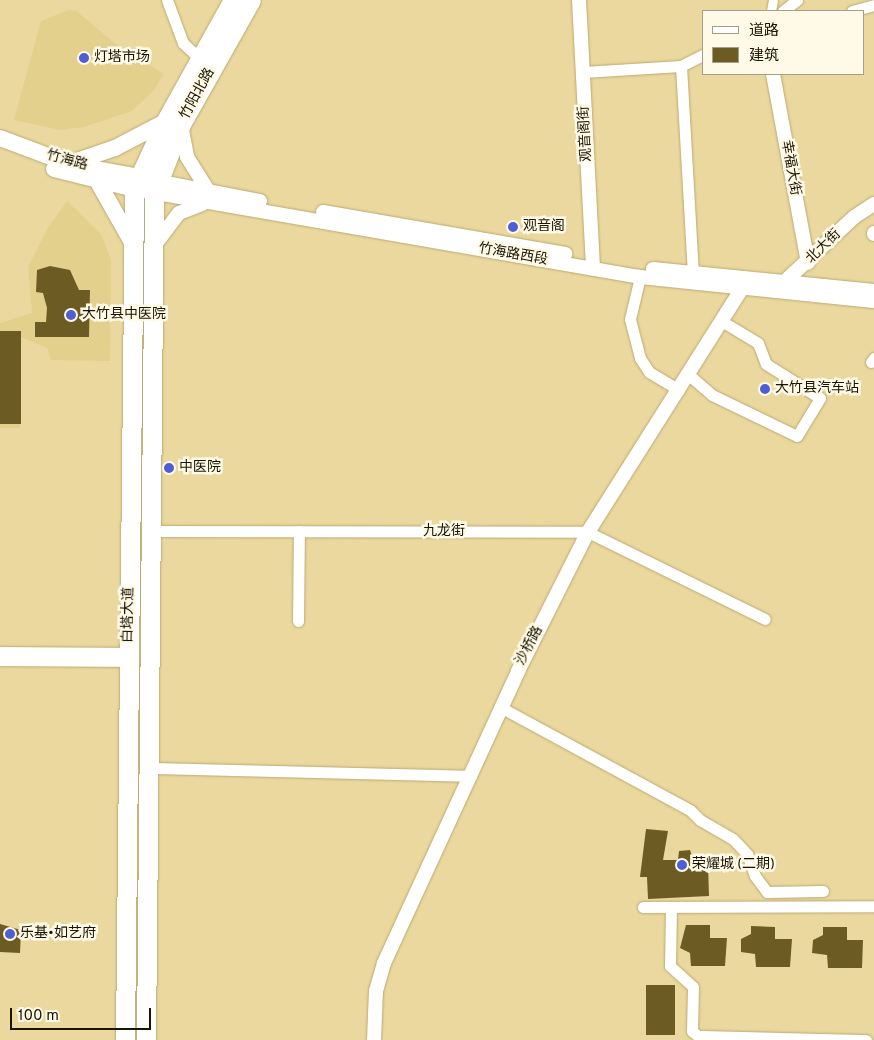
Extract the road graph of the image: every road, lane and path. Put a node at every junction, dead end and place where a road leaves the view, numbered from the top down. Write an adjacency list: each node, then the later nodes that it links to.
1 (167, 0): 10 (street)
2 (233, 0): 10 (highway, 竹阳北路)
3 (251, 0): 14 (highway, 竹阳北路)
4 (579, 0): 12 (street, 观音阁街)
5 (797, 0): 7 (street)
6 (874, 5): 8 (street)
7 (784, 10)
8 (856, 10)
9 (702, 56): 11 (street)
10 (200, 59): 14 (highway, 竹阳北路)
11 (681, 66): 12 (street); 27 (street)
12 (583, 72): 26 (street, 观音阁街)
13 (773, 75): 25 (street, 幸福大街)
14 (173, 123): 17 (main road); 19 (highway, 竹阳北路); 20 (highway, 竹阳北路); 21 (street)
15 (0, 138): 17 (main road, 竹海路)
16 (0, 149): 18 (main road, 竹海路)
17 (69, 164): 19 (main road, 竹海路)
18 (98, 182): 19 (main road, 竹海路); 23 (main road)
19 (135, 183): 20 (main road); 23 (highway, 白塔大道)
20 (156, 187): 21 (street, 竹海路西段); 24 (highway, 白塔大道)
21 (209, 197): 24 (street); 26 (street, 竹海路西段)
22 (874, 204): 25 (street, 北大街)
23 (133, 244): 43 (highway, 白塔大道)
24 (154, 246): 37 (highway, 白塔大道)
25 (808, 263): 29 (street, 北大街)
26 (593, 264): 27 (street, 竹海路西段); 28 (street, 竹海路西段)
27 (693, 273): 30 (street, 竹海路西段)
28 (640, 277): 30 (street, 竹海路西段); 36 (street)
29 (785, 282): 30 (street, 竹海路西段); 31 (street, 北大街); 32 (street, 竹海路西段)
30 (745, 284): 31 (street, 竹海路西段); 34 (street, 沙桥路)
31 (774, 291): 33 (street, 竹海路西段)
32 (874, 292)
33 (874, 301)
34 (723, 322): 35 (street, 沙桥路); 35 (street)
35 (689, 375): 36 (street, 沙桥路)
36 (679, 390): 39 (street, 沙桥路)
37 (151, 531): 38 (street, 九龙街); 46 (highway, 白塔大道)
38 (300, 531): 39 (street, 九龙街); 41 (street)
39 (588, 532): 40 (street); 45 (street, 沙桥路)
40 (765, 619)
41 (298, 621)
42 (0, 656): 43 (highway)
43 (129, 664): 44 (highway); 52 (highway, 白塔大道)
44 (0, 668)
45 (502, 708): 47 (street, 沙桥路); 48 (street)
46 (149, 768): 47 (street); 53 (highway, 白塔大道)
47 (471, 776): 54 (street, 沙桥路)
48 (824, 892)
49 (874, 906): 51 (street)
50 (643, 907): 51 (street)
51 (671, 908): 55 (street)
52 (125, 1040)
53 (146, 1040)
54 (374, 1040)
55 (866, 1040)

